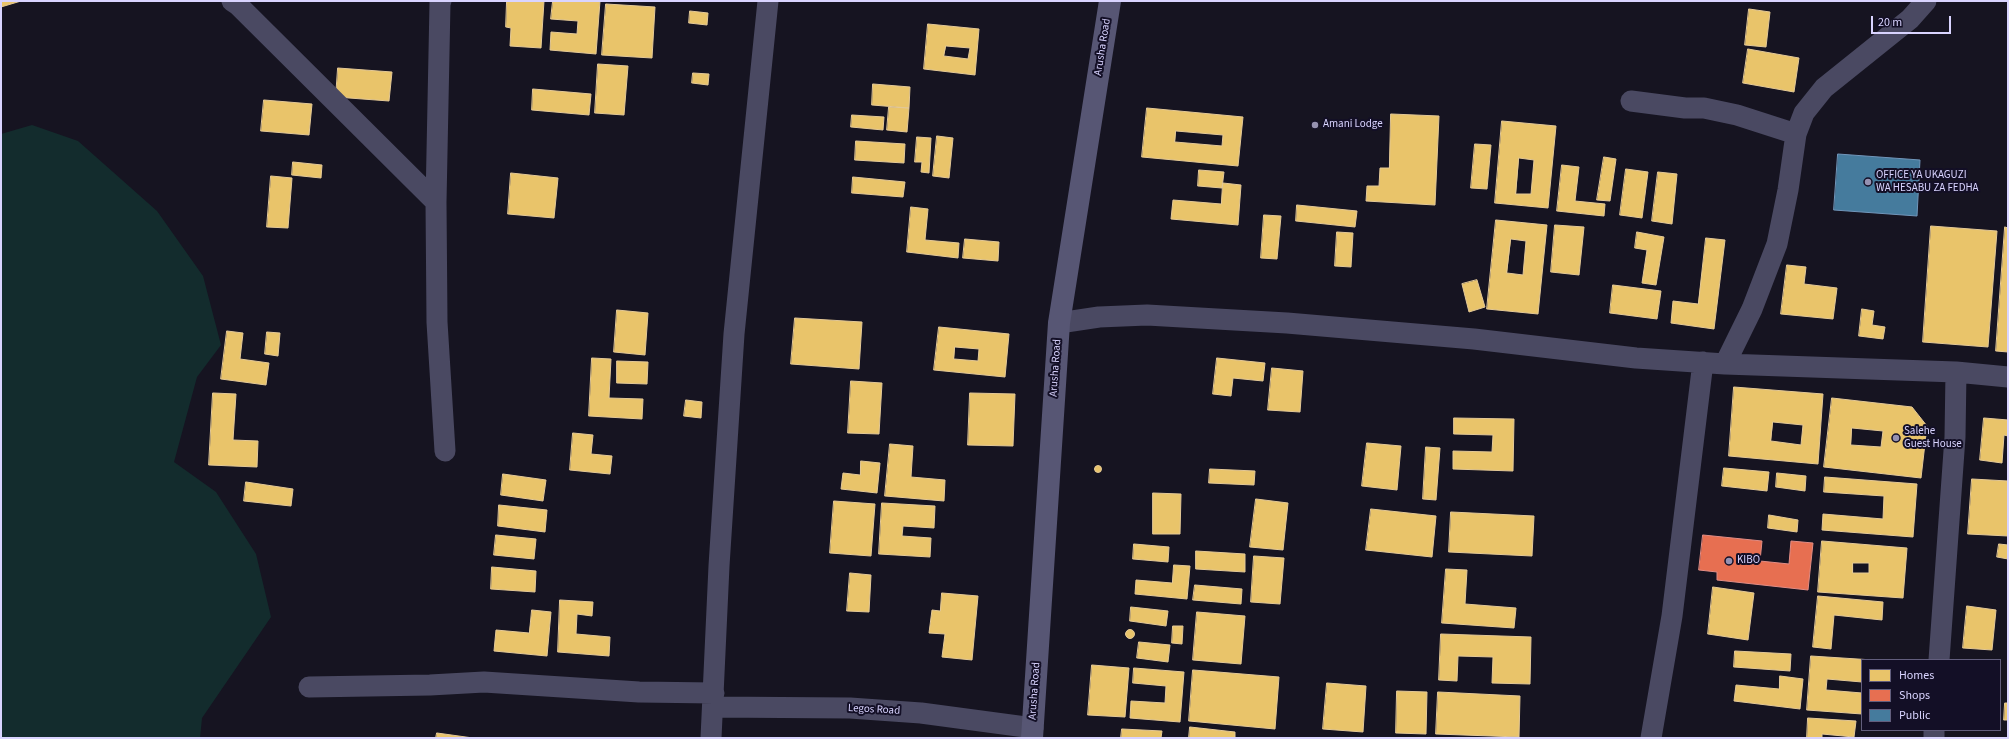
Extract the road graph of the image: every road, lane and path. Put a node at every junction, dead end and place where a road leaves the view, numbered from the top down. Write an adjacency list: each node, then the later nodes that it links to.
1 (232, 1): 8 (street)
2 (441, 1): 8 (street)
3 (768, 1): 17 (street)
4 (1110, 1): 9 (main road, Arusha Road)
5 (1926, 1): 7 (street)
6 (1630, 101): 7 (street)
7 (1796, 134): 11 (street)
8 (436, 202): 14 (street)
9 (1059, 323): 10 (street); 18 (main road, Arusha Road)
10 (1703, 362): 11 (street); 20 (street)
11 (1725, 364): 12 (street)
12 (1956, 372): 13 (street); 15 (street)
13 (2008, 377)
14 (445, 451)
15 (1939, 659)
16 (309, 687): 17 (street, Legos Road)
17 (714, 700): 18 (street, Legos Road); 19 (street)
18 (1033, 733)
19 (711, 738)
20 (1651, 738)

